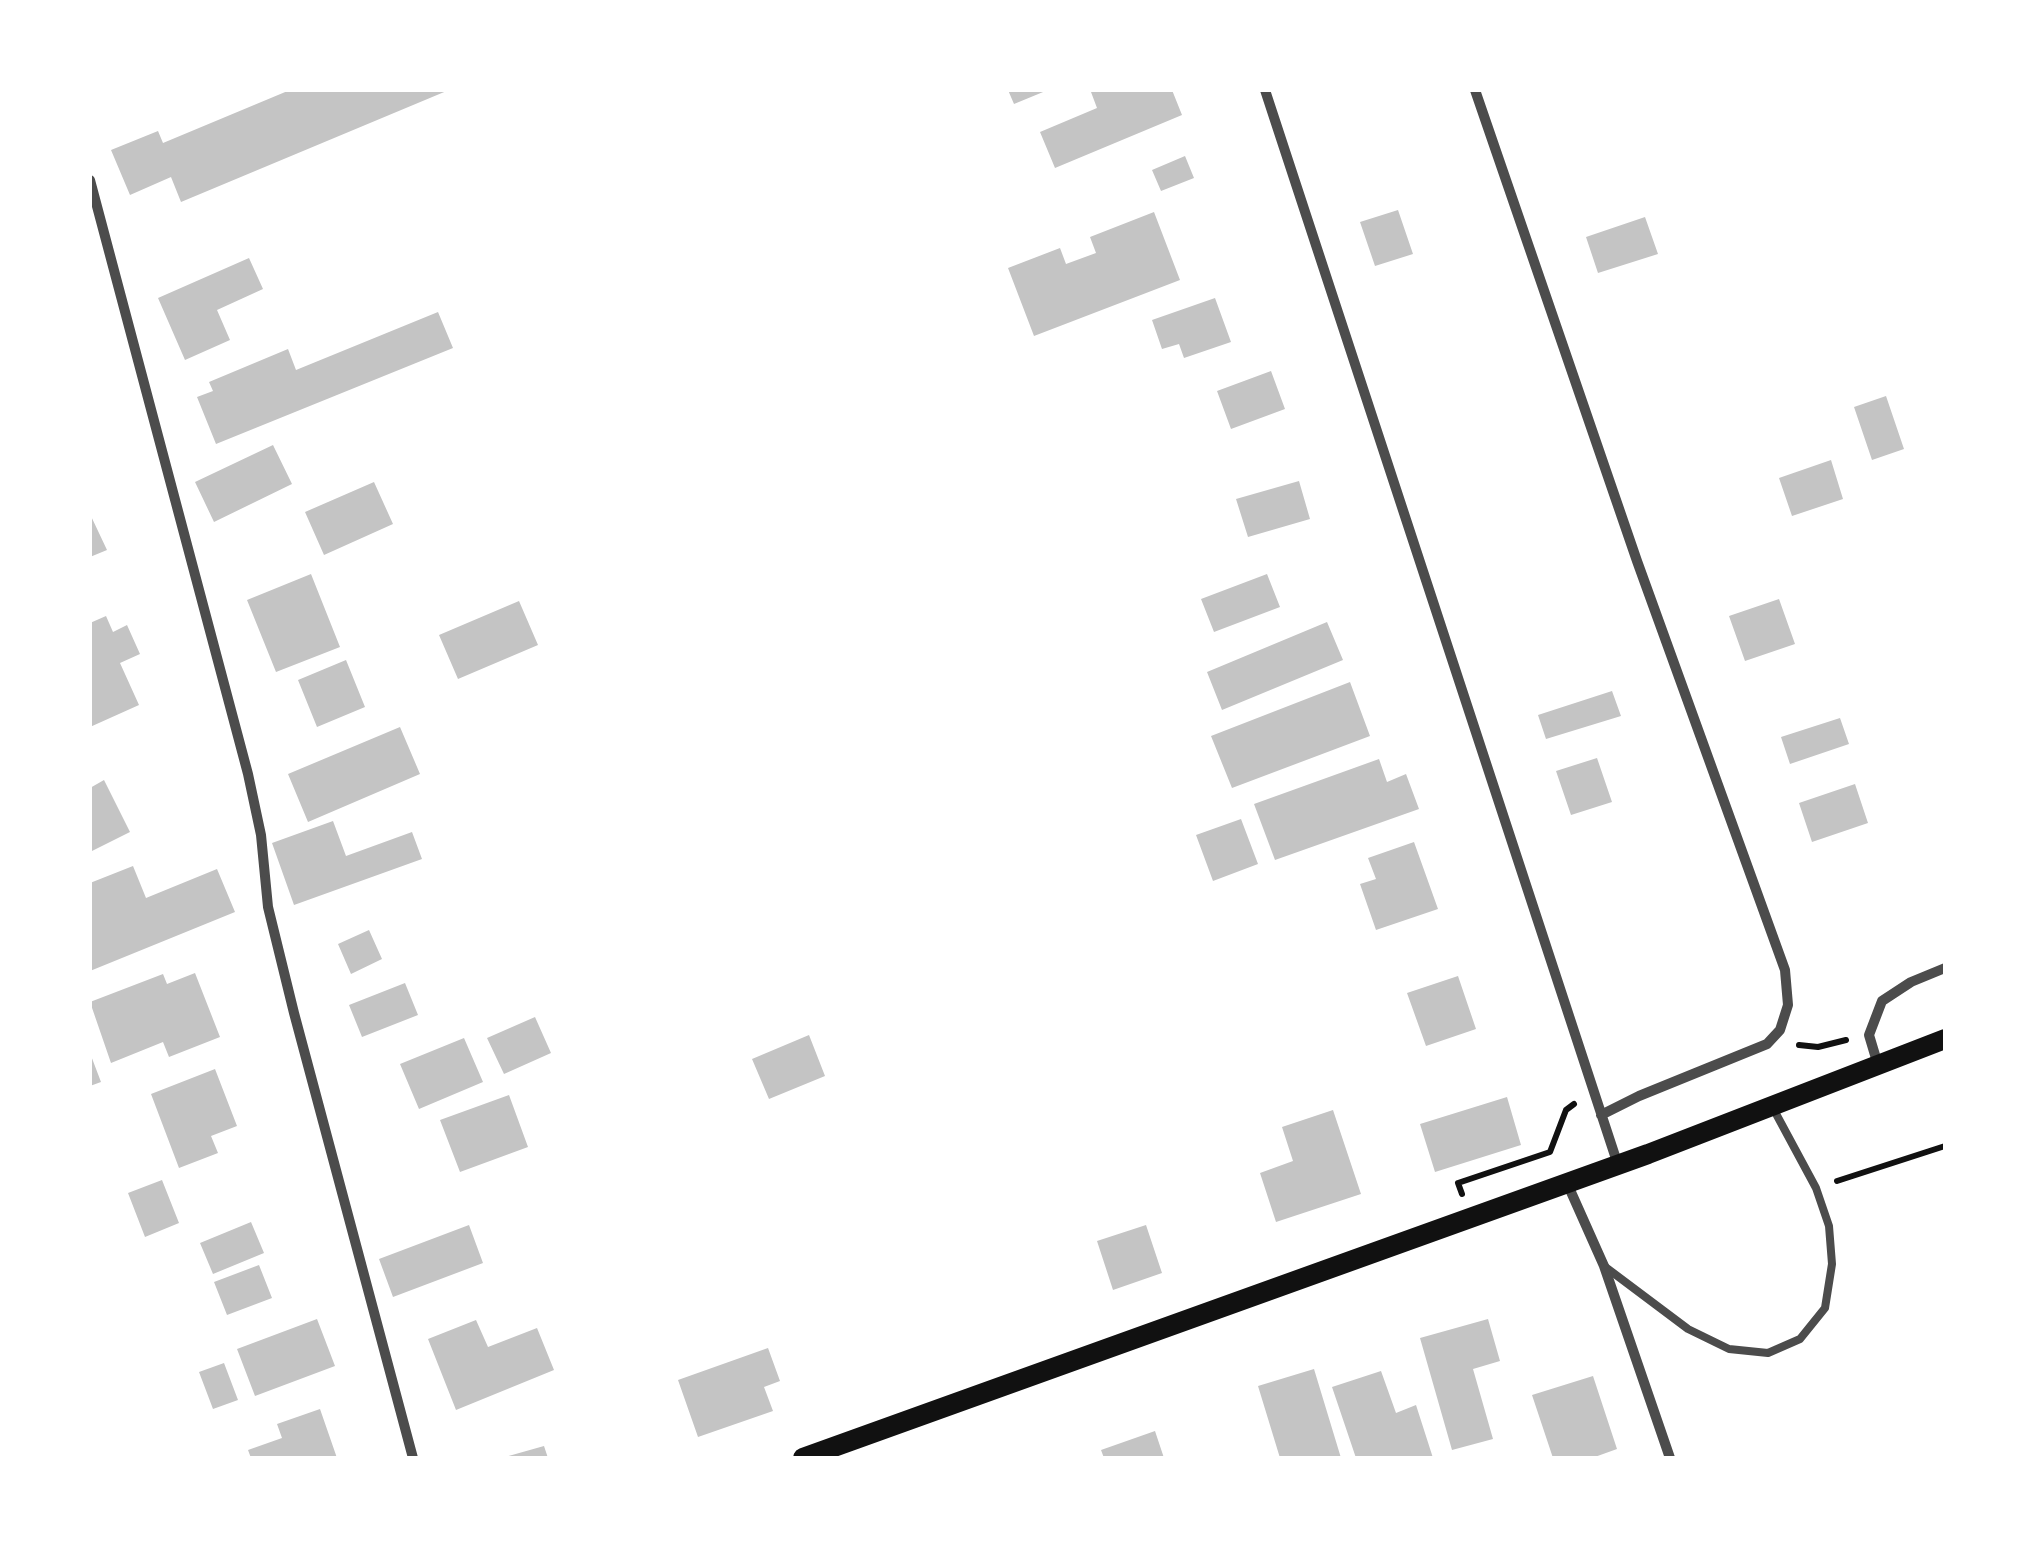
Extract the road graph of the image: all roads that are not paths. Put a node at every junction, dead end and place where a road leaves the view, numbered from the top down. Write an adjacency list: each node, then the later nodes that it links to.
1 (1264, 90): 8 (street)
2 (1475, 90): 8 (street)
3 (90, 180): 12 (street)
4 (1945, 968): 6 (street)
5 (1945, 1040): 6 (main road)
6 (1878, 1065): 7 (main road)
7 (1772, 1106): 9 (main road); 11 (lane)
8 (1601, 1116): 9 (street)
9 (1618, 1164): 10 (main road)
10 (1567, 1183): 11 (street); 13 (main road)
11 (1604, 1266): 14 (street)
12 (414, 1458)
13 (803, 1458)
14 (1670, 1458)

